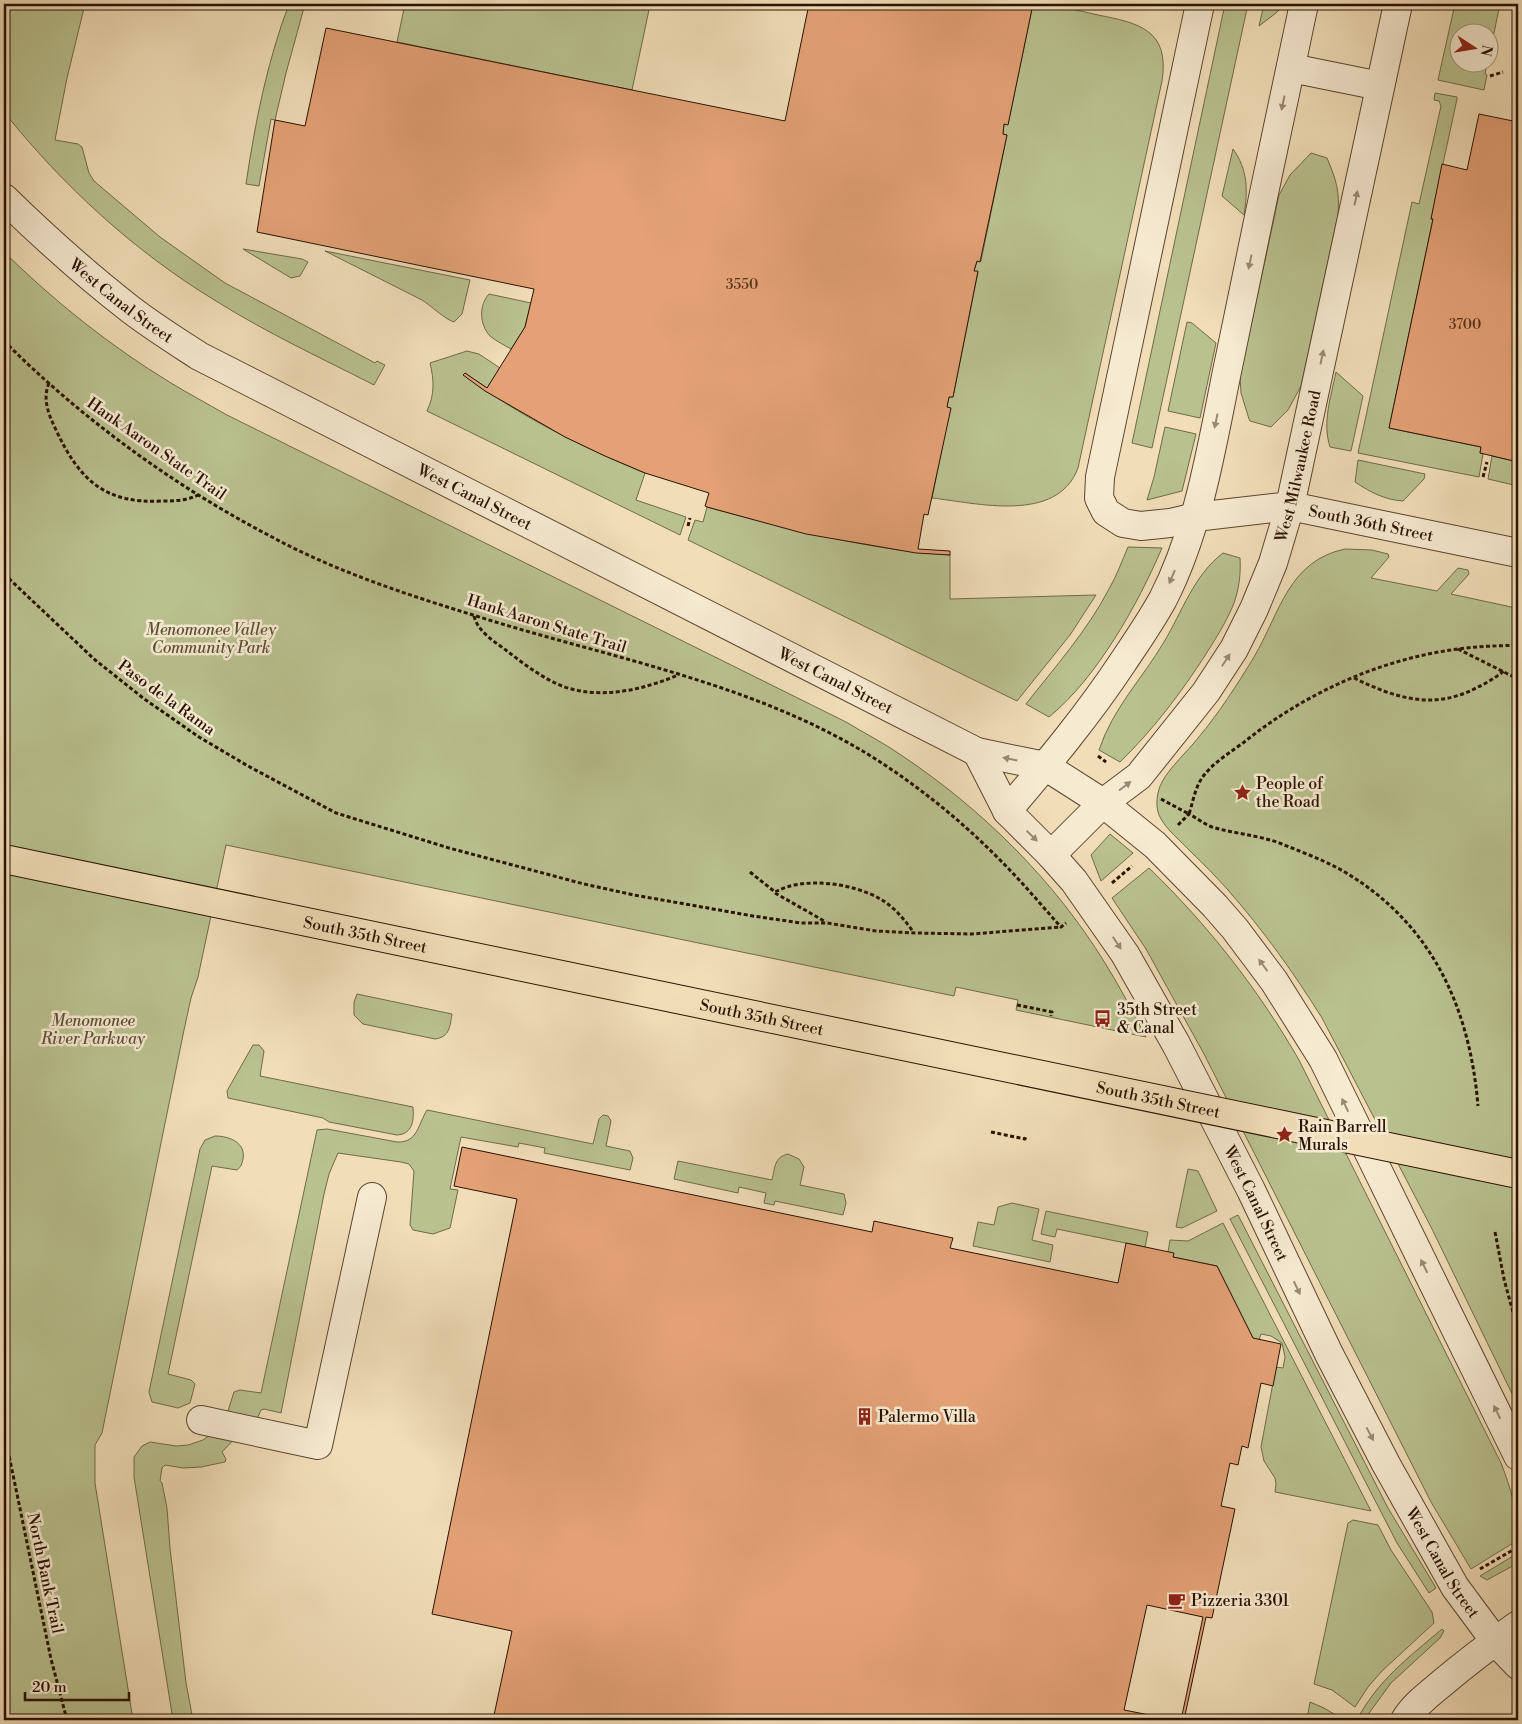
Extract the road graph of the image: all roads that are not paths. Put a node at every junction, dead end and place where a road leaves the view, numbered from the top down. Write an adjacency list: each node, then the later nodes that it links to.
1 (1200, 4): 8 (street, South 36th Street)
2 (1304, 4): 4 (street)
3 (1398, 4): 5 (street, West Milwaukee Road)
4 (1290, 68): 5 (street); 8 (street, one-way to 8)
5 (1380, 86): 7 (street, West Milwaukee Road, one-way to 5)
6 (4, 198): 10 (street, West Canal Street)
7 (1290, 506): 8 (street, South 36th Street); 9 (street, South 36th Street); 12 (street, West Milwaukee Road, one-way to 7)
8 (1195, 517): 11 (street, one-way to 11)
9 (1518, 553)
10 (977, 752): 11 (street, West Canal Street, one-way to 10); 13 (street, West Canal Street)
11 (1045, 766): 12 (street, West Canal Street); 13 (street)
12 (1103, 803): 14 (street, West Milwaukee Road); 19 (street, West Canal Street, one-way to 12)
13 (1007, 811): 14 (street, West Canal Street, one-way to 14)
14 (1051, 855): 21 (street, West Canal Street, one-way to 21)
15 (4, 859): 16 (main road, South 35th Street, bridge)
16 (1518, 1174)
17 (372, 1197): 18 (street)
18 (201, 1420)
19 (1518, 1456)
20 (1518, 1625): 21 (street)
21 (1495, 1641): 22 (street, West Canal Street); 23 (street)
22 (1518, 1665)
23 (1405, 1720)

